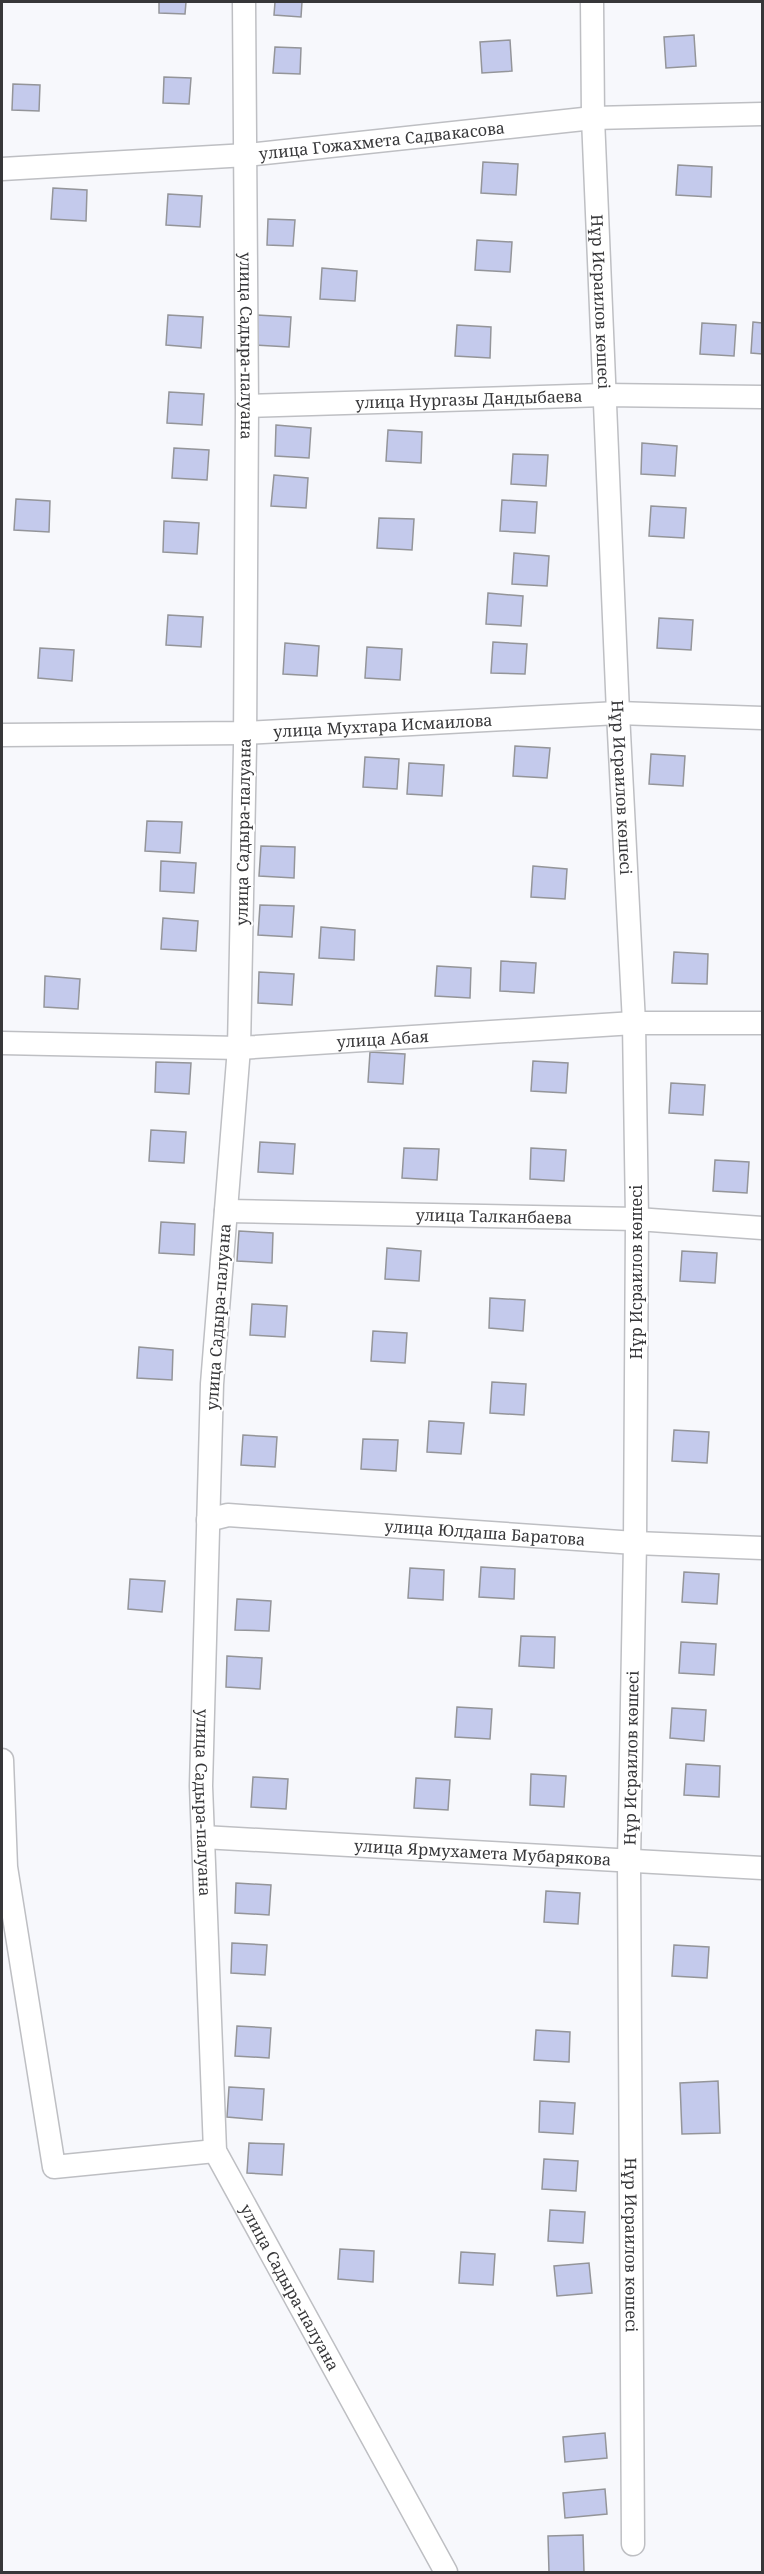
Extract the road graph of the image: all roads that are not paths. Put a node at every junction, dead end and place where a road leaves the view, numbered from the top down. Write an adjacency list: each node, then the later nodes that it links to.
1 (243, 2): 5 (street, улица Садыра-палуана)
2 (592, 2): 4 (street, Нұр Исраилов көшесі)
3 (762, 114): 4 (street, улица Гожахмета Садвакасова)
4 (593, 118): 5 (street, улица Гожахмета Садвакасова); 7 (street, Нұр Исраилов көшесі)
5 (247, 155): 6 (street, улица Гожахмета Садвакасова); 9 (street, улица Садыра-палуана)
6 (2, 169)
7 (604, 395): 8 (street, улица Нургазы Дандыбаева); 9 (street, улица Нургазы Дандыбаева); 10 (street, Нұр Исраилов көшесі)
8 (762, 397)
9 (247, 406): 12 (street, улица Садыра-палуана)
10 (618, 713): 11 (street, улица Мухтара Исмаилова); 12 (street, улица Мухтара Исмаилова); 14 (street, Нұр Исраилов көшесі)
11 (762, 718)
12 (244, 732): 13 (street, улица Мухтара Исмаилова); 17 (street, улица Садыра-палуана)
13 (2, 735)
14 (634, 1023): 15 (street, улица Абая); 17 (street, улица Абая); 19 (street, Нұр Исраилов көшесі)
15 (762, 1023)
16 (2, 1043): 17 (street, улица Абая)
17 (239, 1048): 18 (street, улица Садыра-палуана)
18 (226, 1211): 19 (street, улица Талканбаева); 21 (street, улица Садыра-палуана)
19 (637, 1219): 20 (street, улица Талканбаева); 22 (street, Нұр Исраилов көшесі)
20 (762, 1228)
21 (208, 1520): 22 (street, улица Юлдаша Баратова); 25 (street, улица Садыра-палуана)
22 (635, 1543): 23 (street, улица Юлдаша Баратова); 26 (street, Нұр Исраилов көшесі)
23 (762, 1548)
24 (2, 1760): 28 (street)
25 (203, 1837): 26 (street, улица Ярмухамета Мубарякова); 28 (street, улица Садыра-палуана)
26 (630, 1862): 27 (street, улица Ярмухамета Мубарякова); 29 (street, Нұр Исраилов көшесі)
27 (762, 1868)
28 (215, 2151): 30 (street, улица Садыра-палуана)
29 (633, 2544)
30 (446, 2572)

